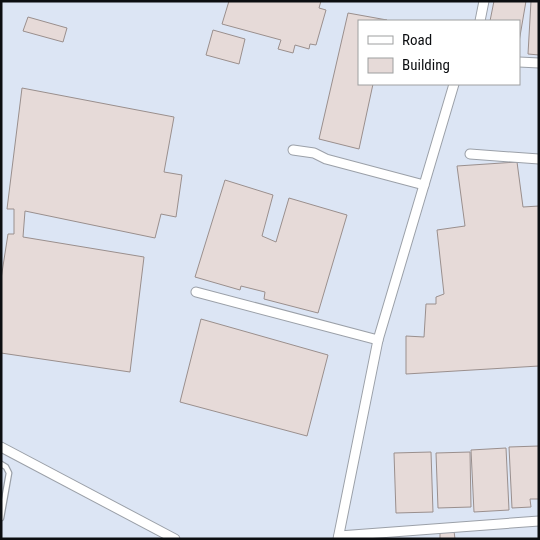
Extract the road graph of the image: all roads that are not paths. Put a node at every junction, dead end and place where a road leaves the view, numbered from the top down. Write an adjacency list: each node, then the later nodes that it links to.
1 (484, 1): 2 (street)
2 (480, 20)
3 (520, 62): 4 (street)
4 (539, 63)
5 (454, 85): 9 (street)
6 (293, 150): 9 (street)
7 (470, 154): 8 (street)
8 (539, 159)
9 (424, 185): 11 (street)
10 (196, 292): 11 (street)
11 (378, 340): 16 (street)
12 (1, 447): 17 (street)
13 (1, 464): 14 (lane)
14 (1, 518)
15 (539, 521): 16 (street)
16 (338, 537)
17 (175, 539)

